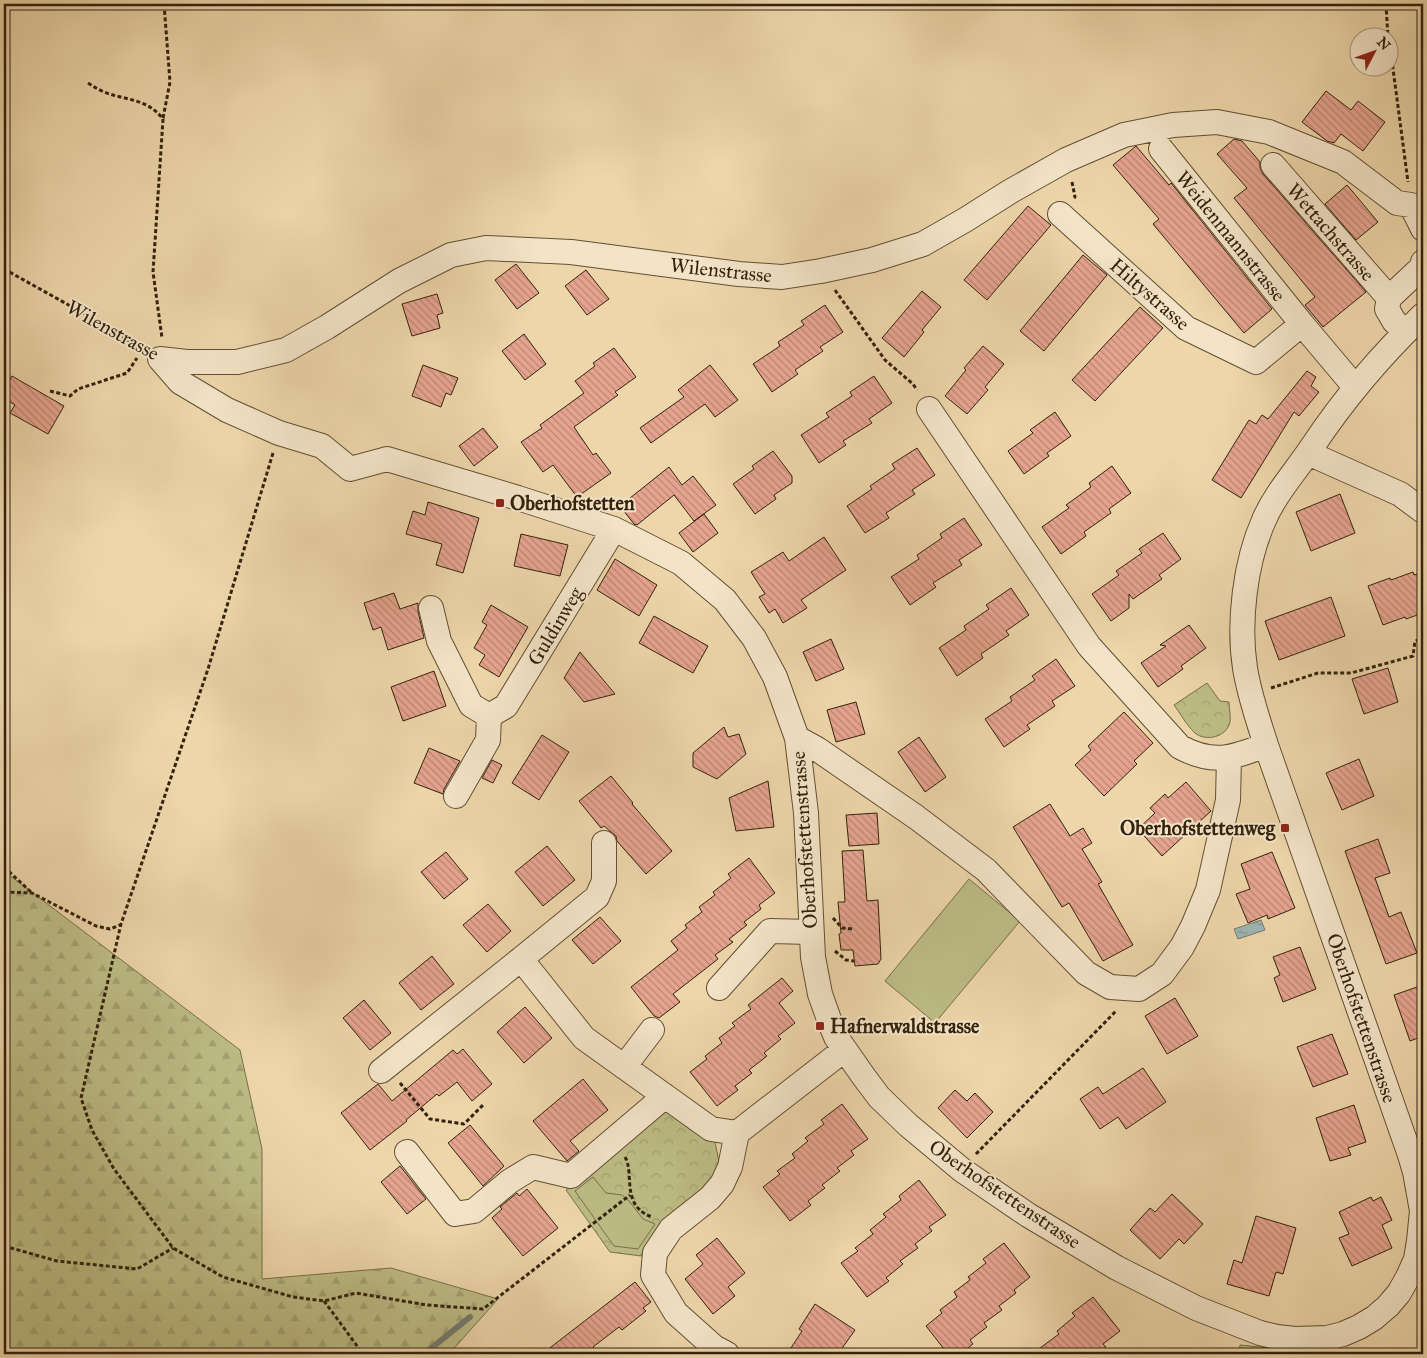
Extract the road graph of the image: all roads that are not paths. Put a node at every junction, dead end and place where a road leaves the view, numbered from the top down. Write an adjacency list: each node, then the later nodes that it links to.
1 (1161, 149): 8 (street, Weidenmannstrasse)
2 (1273, 164): 6 (street, Wettachstrasse)
3 (1060, 214): 8 (street, Hiltystrasse)
4 (1423, 229): 10 (street, Wilenstrasse)
5 (1423, 262): 6 (street)
6 (1389, 298): 9 (street)
7 (1423, 315): 9 (street, Oberhofstettenstrasse)
8 (1302, 324): 11 (street)
9 (1405, 332): 11 (street, Oberhofstettenstrasse)
10 (152, 354): 15 (street, Oberhofstettenstrasse)
11 (1355, 387): 13 (street, Oberhofstettenstrasse)
12 (929, 409): 20 (street)
13 (1308, 453): 14 (street); 19 (street, Oberhofstettenstrasse)
14 (1423, 511)
15 (614, 529): 17 (street, Guldinweg); 18 (street, Oberhofstettenstrasse)
16 (431, 608): 17 (street)
17 (489, 716): 21 (street)
18 (797, 738): 20 (street); 23 (street, Oberhofstettenstrasse)
19 (1266, 745): 20 (street); 27 (street, Oberhofstettenstrasse)
20 (1229, 757)
21 (456, 796)
22 (604, 843): 24 (street)
23 (811, 932): 25 (street); 27 (street, Oberhofstettenstrasse)
24 (521, 959): 28 (street); 29 (street)
25 (719, 988)
26 (652, 1030): 28 (street)
27 (844, 1050): 31 (street)
28 (624, 1067): 30 (street)
29 (384, 1069)
30 (665, 1096): 31 (street); 32 (street)
31 (737, 1133): 33 (street)
32 (407, 1152)
33 (727, 1354)

